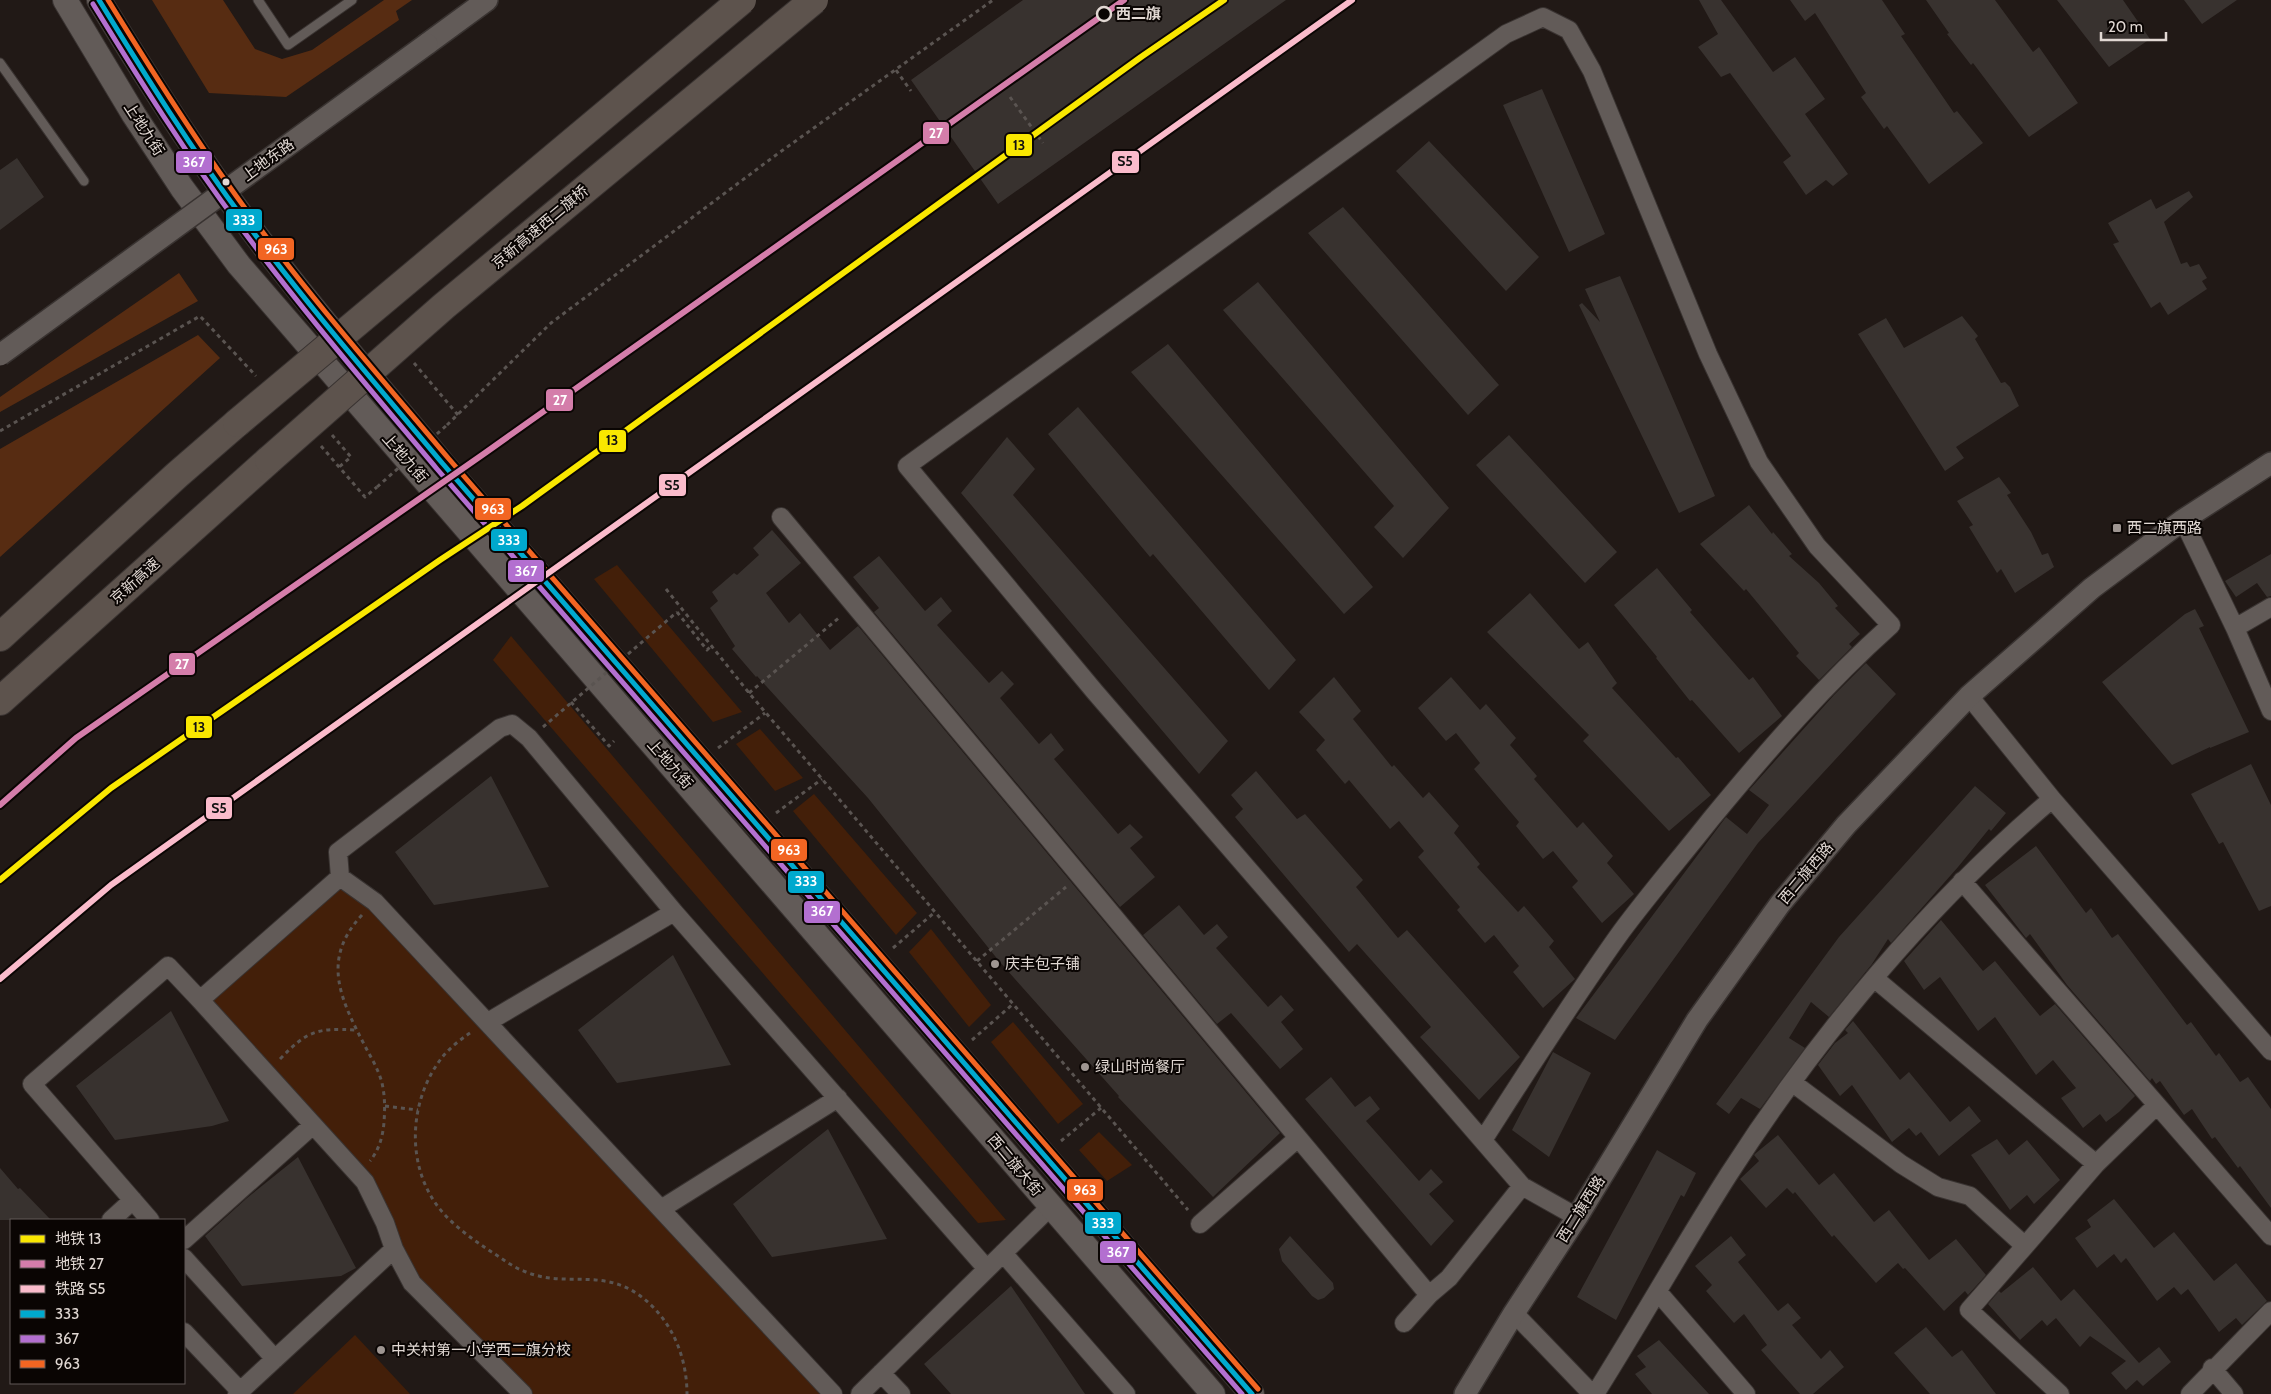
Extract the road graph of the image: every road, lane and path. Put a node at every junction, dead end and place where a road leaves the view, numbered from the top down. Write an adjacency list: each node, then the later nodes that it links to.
1 (65, 0): 52 (main road, 上地九街)
2 (99, 0): 14 (main road, 上地九街)
3 (258, 0): 4 (lane)
4 (352, 0)
5 (487, 0): 16 (street, 上地东路, bridge)
6 (742, 0): 32 (highway, bridge)
7 (814, 0): 23 (highway, 京新高速西二旗桥, bridge)
8 (993, 0): 10 (path)
9 (0, 63): 15 (lane)
10 (896, 70): 11 (path); 19 (path)
11 (911, 91)
12 (1010, 97): 13 (path)
13 (1042, 143)
14 (195, 152): 42 (main road, 西二旗大街)
15 (84, 181)
16 (0, 355)
17 (413, 362): 19 (path)
18 (258, 378): 20 (path)
19 (458, 415): 25 (path, bridge)
20 (0, 431)
21 (330, 433): 25 (path)
22 (316, 440): 25 (path)
23 (269, 460): 36 (highway, 京新高速)
24 (2271, 463): 27 (street, 西二旗西路)
25 (339, 467)
26 (781, 517): 29 (street)
27 (2182, 520): 31 (street); 35 (street, 西二旗西路)
28 (666, 589): 33 (path)
29 (854, 605): 34 (path); 47 (street)
30 (2271, 607): 31 (street)
31 (2235, 628): 38 (street)
32 (0, 637)
33 (711, 646): 34 (path); 37 (path, bridge)
34 (749, 693): 39 (path)
35 (1969, 696): 44 (street); 79 (street, 西二旗西路)
36 (0, 701)
37 (571, 702): 40 (path, bridge); 41 (path)
38 (2271, 711)
39 (766, 713): 42 (path); 43 (path)
40 (543, 727)
41 (614, 741)
42 (701, 761): 45 (main road, 西二旗大街)
43 (822, 779): 45 (path); 51 (path)
44 (2052, 799): 48 (street); 60 (street)
45 (758, 826): 54 (main road, 西二旗大街)
46 (340, 876): 49 (street); 50 (street); 56 (street)
47 (1080, 876): 53 (path); 70 (street)
48 (1962, 881): 55 (street); 65 (street)
49 (375, 902): 58 (street); 59 (path)
50 (674, 912): 58 (street); 64 (street)
51 (935, 912): 53 (path); 54 (path)
52 (818, 935): 77 (main road, 西二旗大街)
53 (977, 961): 57 (path)
54 (876, 962): 61 (main road, 西二旗大街)
55 (1874, 978): 63 (street); 73 (street)
56 (200, 1000): 62 (street); 76 (street)
57 (1013, 1004): 61 (path); 67 (path)
58 (488, 1022): 68 (path); 78 (street)
59 (356, 1030): 62 (path); 66 (path)
60 (2271, 1051)
61 (956, 1054): 72 (main road, 西二旗大街)
62 (266, 1073): 69 (street)
63 (1793, 1083): 85 (street); 90 (street)
64 (838, 1098): 78 (street); 89 (street)
65 (2157, 1105): 73 (street); 83 (street)
66 (385, 1106): 68 (path); 74 (path)
67 (1101, 1108): 72 (path); 82 (path)
68 (418, 1110): 101 (path)
69 (313, 1124): 74 (street); 84 (street)
70 (1298, 1138): 82 (street); 91 (street)
71 (1483, 1140): 71 (street); 75 (street)
72 (1044, 1156): 107 (main road, 西二旗大街)
73 (2096, 1164): 85 (street)
74 (358, 1174): 86 (street)
75 (1522, 1186): 79 (street); 91 (street)
76 (133, 1200): 80 (street); 81 (street)
77 (1050, 1207): 87 (street); 106 (main road, 西二旗大街)
78 (661, 1209): 102 (street)
79 (1577, 1217): 93 (street, 西二旗西路)
80 (112, 1219)
81 (149, 1219)
82 (1200, 1224)
83 (2271, 1236)
84 (185, 1239)
85 (2025, 1246): 112 (street)
86 (394, 1249): 96 (street); 100 (street)
87 (1002, 1254): 89 (street); 105 (street)
88 (185, 1259): 96 (street)
89 (987, 1269): 98 (street)
90 (1658, 1292): 110 (street); 111 (street)
91 (1429, 1295): 94 (street)
92 (2271, 1311): 97 (street)
93 (1514, 1313): 108 (street, 西二旗西路); 109 (street)
94 (1404, 1324)
95 (185, 1333): 99 (street)
96 (275, 1359): 99 (street)
97 (2212, 1368): 113 (street); 114 (street)
98 (881, 1373): 103 (street); 104 (street)
99 (239, 1392)
100 (523, 1394)
101 (687, 1394)
102 (833, 1394)
103 (860, 1394)
104 (901, 1394)
105 (1126, 1394)
106 (1214, 1394)
107 (1252, 1394)
108 (1465, 1394)
109 (1592, 1394)
110 (1596, 1394)
111 (1746, 1394)
112 (2060, 1394)
113 (2190, 1394)
114 (2234, 1394)

